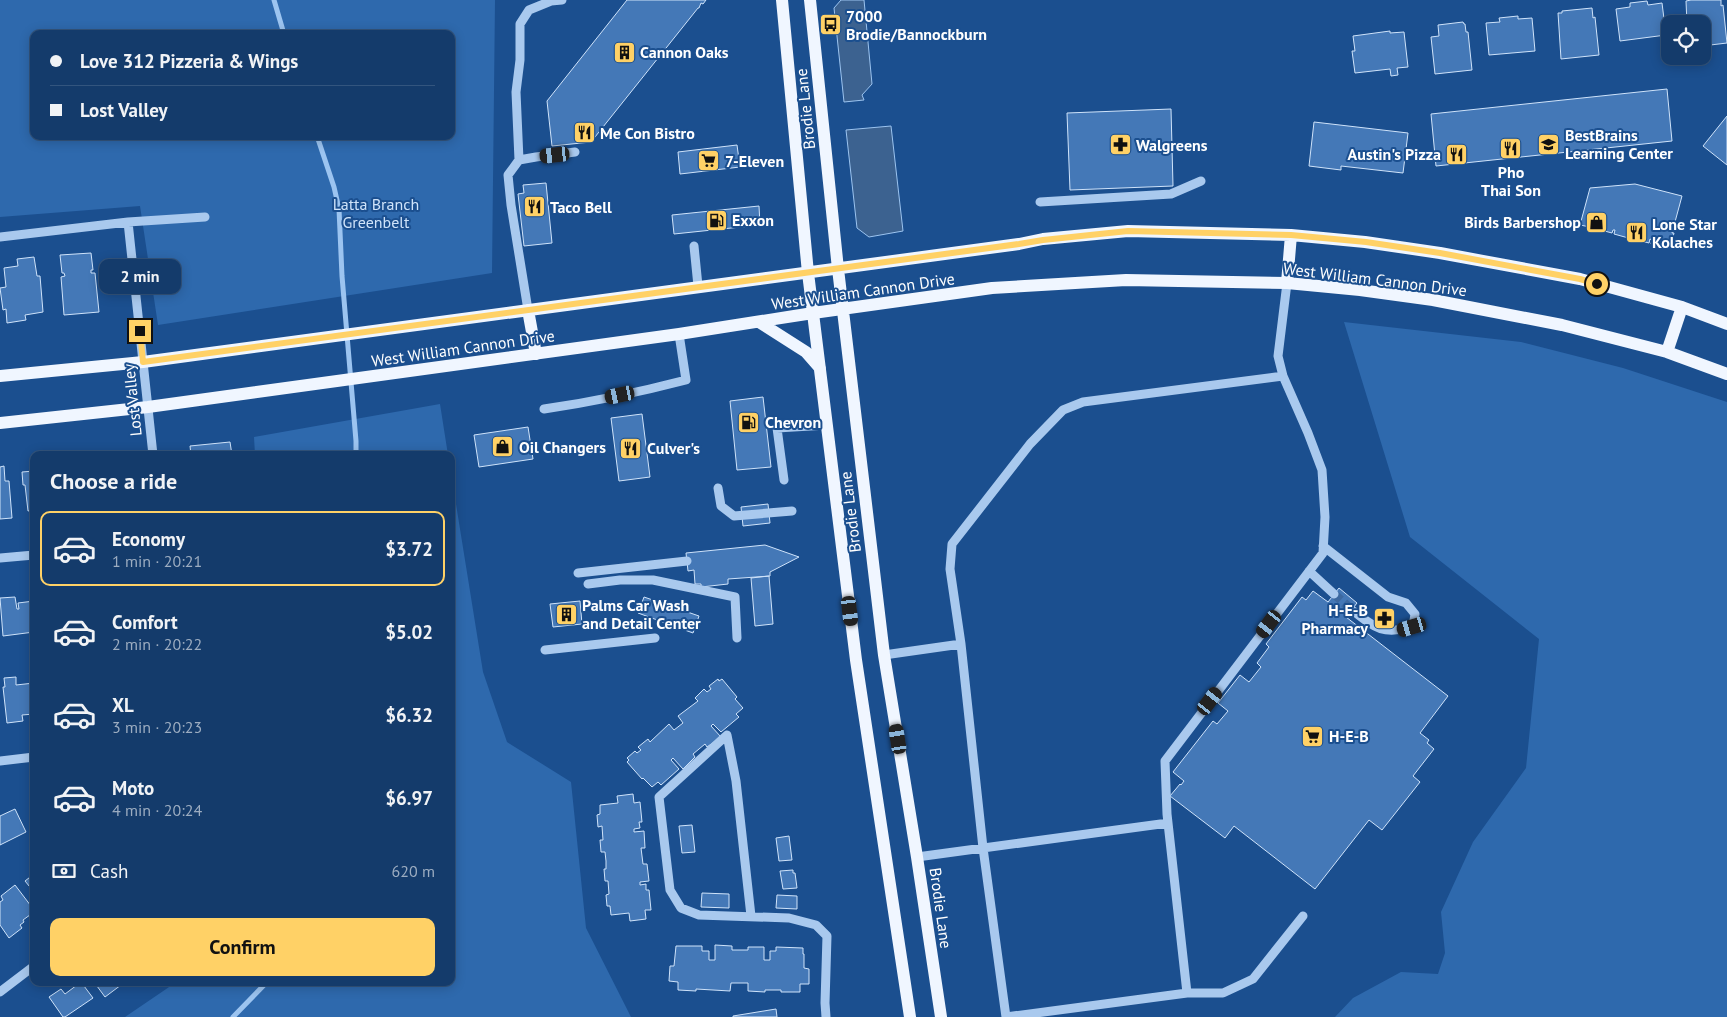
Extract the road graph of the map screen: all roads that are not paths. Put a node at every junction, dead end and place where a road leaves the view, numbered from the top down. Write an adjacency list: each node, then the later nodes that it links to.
1 (562, 0): 5 (street)
2 (782, 0): 14 (main road, Brodie Lane)
3 (810, 0): 13 (main road, Brodie Lane)
4 (575, 152): 5 (street)
5 (519, 160): 19 (street)
6 (1201, 181): 7 (street)
7 (1040, 202)
8 (205, 217): 9 (street)
9 (128, 222): 11 (street); 26 (street, Lost Valley)
10 (1291, 235): 13 (main road, West William Cannon Drive); 15 (main road); 17 (main road, West William Cannon Drive)
11 (0, 237)
12 (694, 246): 16 (street)
13 (838, 270): 14 (main road, West William Cannon Drive); 18 (main road, Brodie Lane)
14 (808, 273): 16 (main road, West William Cannon Drive); 20 (main road, Brodie Lane)
15 (1287, 283): 18 (main road, West William Cannon Drive); 24 (main road, West William Cannon Drive); 30 (street)
16 (698, 286): 19 (main road, West William Cannon Drive)
17 (1682, 307): 22 (main road, West William Cannon Drive); 24 (main road)
18 (843, 309): 20 (main road, West William Cannon Drive); 52 (main road, Brodie Lane)
19 (528, 310): 25 (main road); 26 (main road, West William Cannon Drive)
20 (813, 313): 21 (main road, West William Cannon Drive); 27 (main road, Brodie Lane)
21 (759, 322): 23 (main road, West William Cannon Drive); 27 (main road)
22 (1727, 324)
23 (679, 334): 25 (main road, West William Cannon Drive); 32 (street)
24 (1667, 352): 28 (main road, West William Cannon Drive)
25 (536, 354): 31 (main road, West William Cannon Drive)
26 (143, 362): 29 (main road, West William Cannon Drive); 31 (street, Lost Valley)
27 (820, 368): 34 (main road, Brodie Lane)
28 (1727, 374)
29 (0, 376)
30 (1283, 376): 39 (street); 50 (street)
31 (148, 408): 33 (main road, West William Cannon Drive); 35 (street, Lost Valley)
32 (544, 409)
33 (0, 423)
34 (827, 425): 36 (street); 64 (main road, Brodie Lane)
35 (153, 451)
36 (784, 480)
37 (718, 488): 38 (street)
38 (792, 511)
39 (1323, 546): 43 (street); 47 (street)
40 (30, 555): 41 (street)
41 (0, 558)
42 (687, 561): 44 (street)
43 (1309, 571): 46 (street); 55 (street)
44 (578, 573)
45 (588, 584): 49 (street)
46 (1334, 594)
47 (1352, 610)
48 (655, 638): 51 (street)
49 (737, 638)
50 (961, 644): 52 (street); 56 (street)
51 (545, 650)
52 (884, 655): 57 (main road, Brodie Lane)
53 (30, 757): 54 (street)
54 (0, 761)
55 (1168, 824): 56 (street); 62 (street)
56 (983, 848): 57 (street); 62 (street)
57 (918, 857): 65 (main road, Brodie Lane)
58 (751, 916): 58 (street); 63 (street)
59 (1303, 916): 62 (street)
60 (30, 969): 61 (street)
61 (0, 992)
62 (1186, 993)
63 (826, 1017)
64 (910, 1017)
65 (941, 1017)

